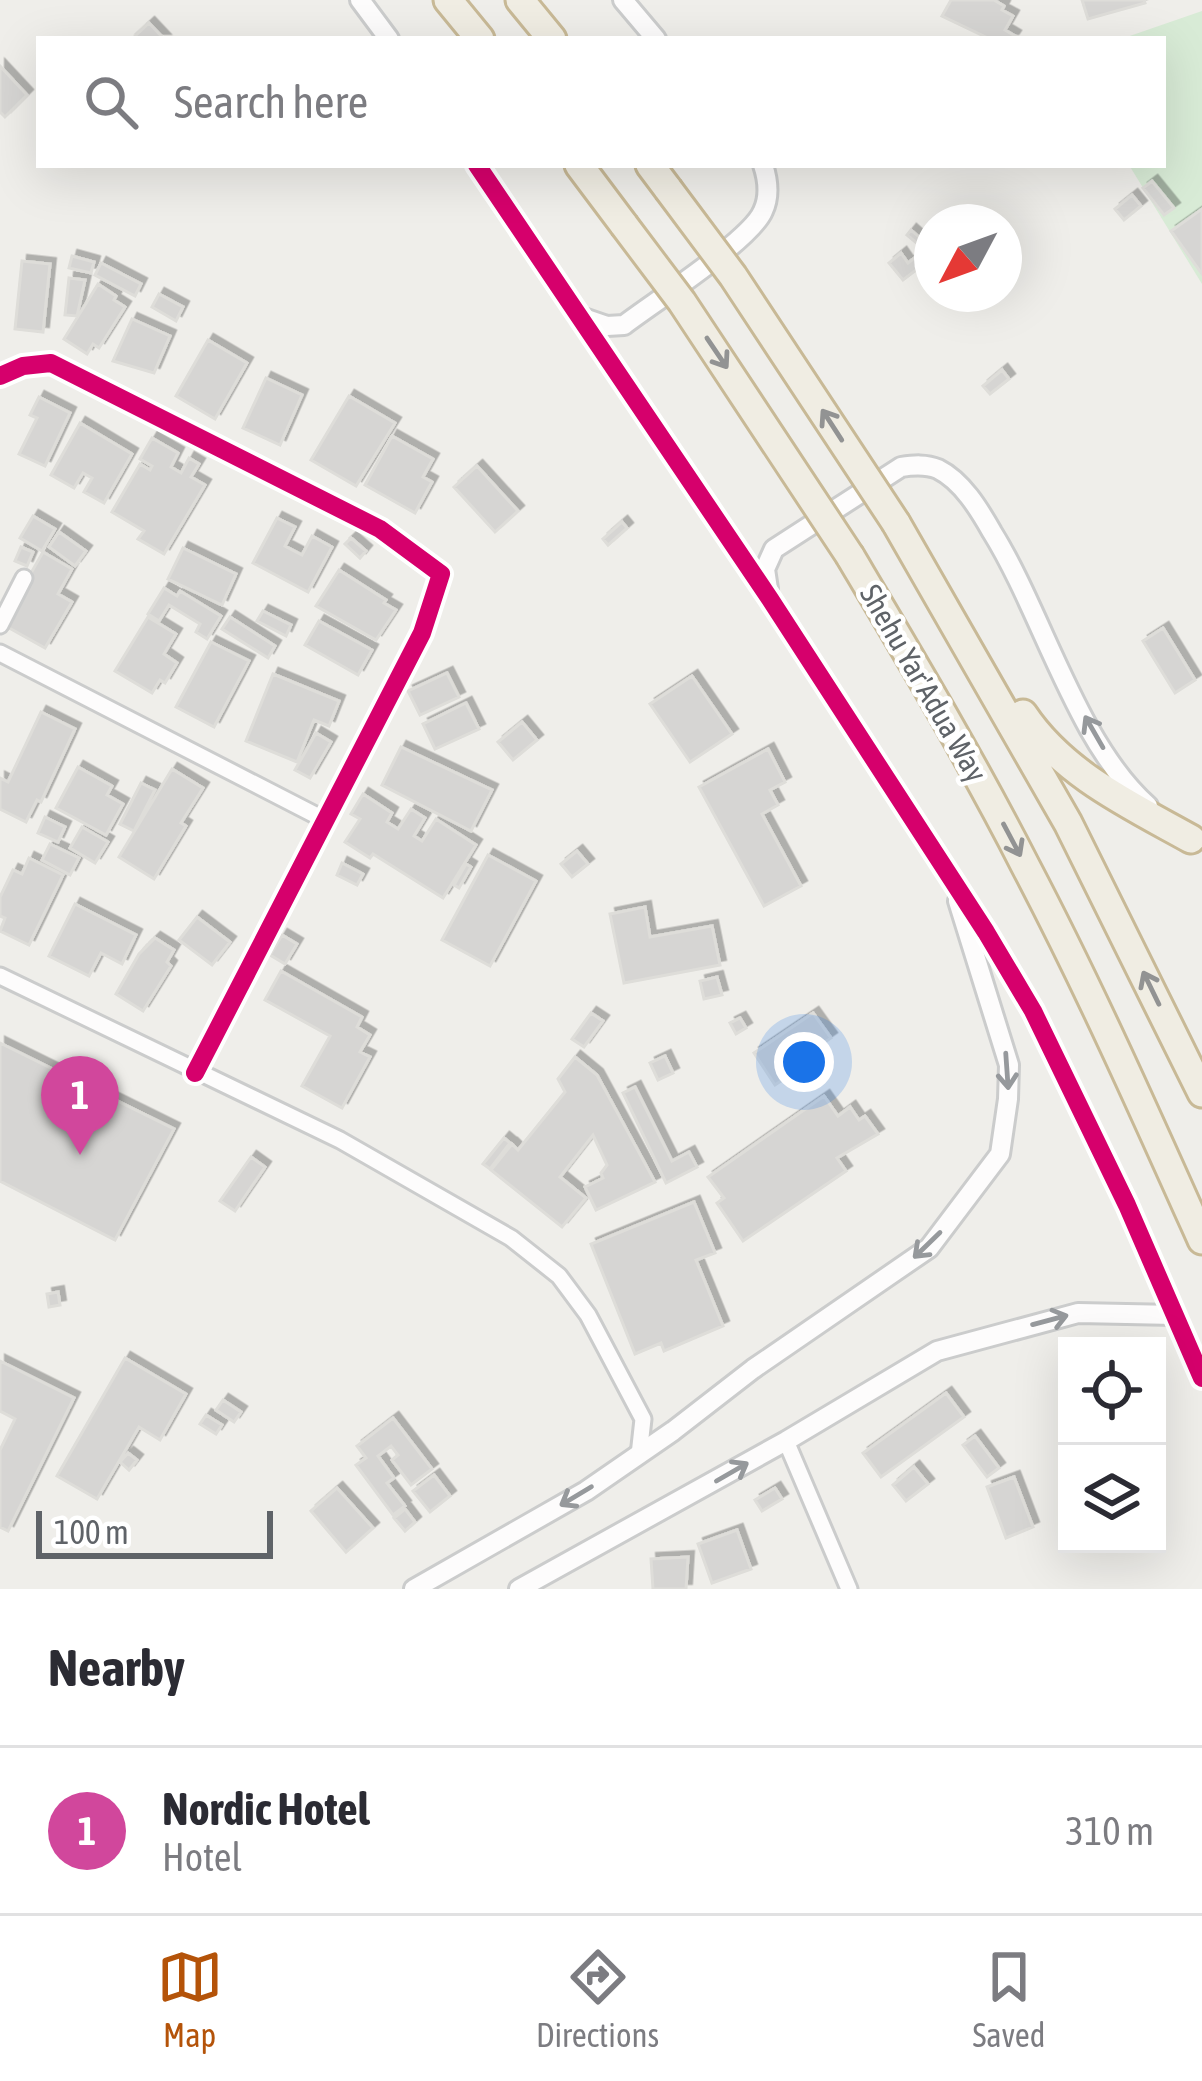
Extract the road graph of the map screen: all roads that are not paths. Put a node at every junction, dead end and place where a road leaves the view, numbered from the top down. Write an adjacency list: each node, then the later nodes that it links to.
1 (360, 0): 5 (street)
2 (448, 0): 6 (highway)
3 (520, 0): 7 (highway)
4 (623, 0): 8 (street)
5 (387, 36)
6 (478, 36)
7 (550, 36)
8 (653, 36)
9 (479, 168): 13 (street)
10 (581, 168): 28 (highway, Shehu Yar'Adua Way, one-way to 28, bridge)
11 (652, 168): 17 (highway, Shehu Yar'Adua Way, one-way to 11, bridge)
12 (764, 168): 13 (street)
13 (578, 316): 16 (street)
14 (0, 376): 20 (street)
15 (24, 578): 18 (street)
16 (770, 599): 21 (street, one-way to 16); 22 (street)
17 (943, 602): 21 (highway); 27 (highway, Shehu Yar'Adua Way, one-way to 17)
18 (0, 625)
19 (0, 653): 20 (street)
20 (323, 819): 26 (street)
21 (1197, 842)
22 (951, 879): 24 (street); 25 (street)
23 (0, 976): 26 (street)
24 (1026, 1000): 25 (street); 29 (street)
25 (995, 1012): 32 (street, one-way to 32)
26 (195, 1073): 31 (street)
27 (1202, 1094)
28 (1202, 1240)
29 (1175, 1316): 30 (street); 33 (street, one-way to 29)
30 (1202, 1378)
31 (643, 1418): 32 (street); 34 (street)
32 (673, 1431): 34 (street)
33 (786, 1442): 36 (street, one-way to 33); 37 (street)
34 (639, 1455): 35 (street, one-way to 35)
35 (414, 1589)
36 (518, 1589)
37 (849, 1589)

